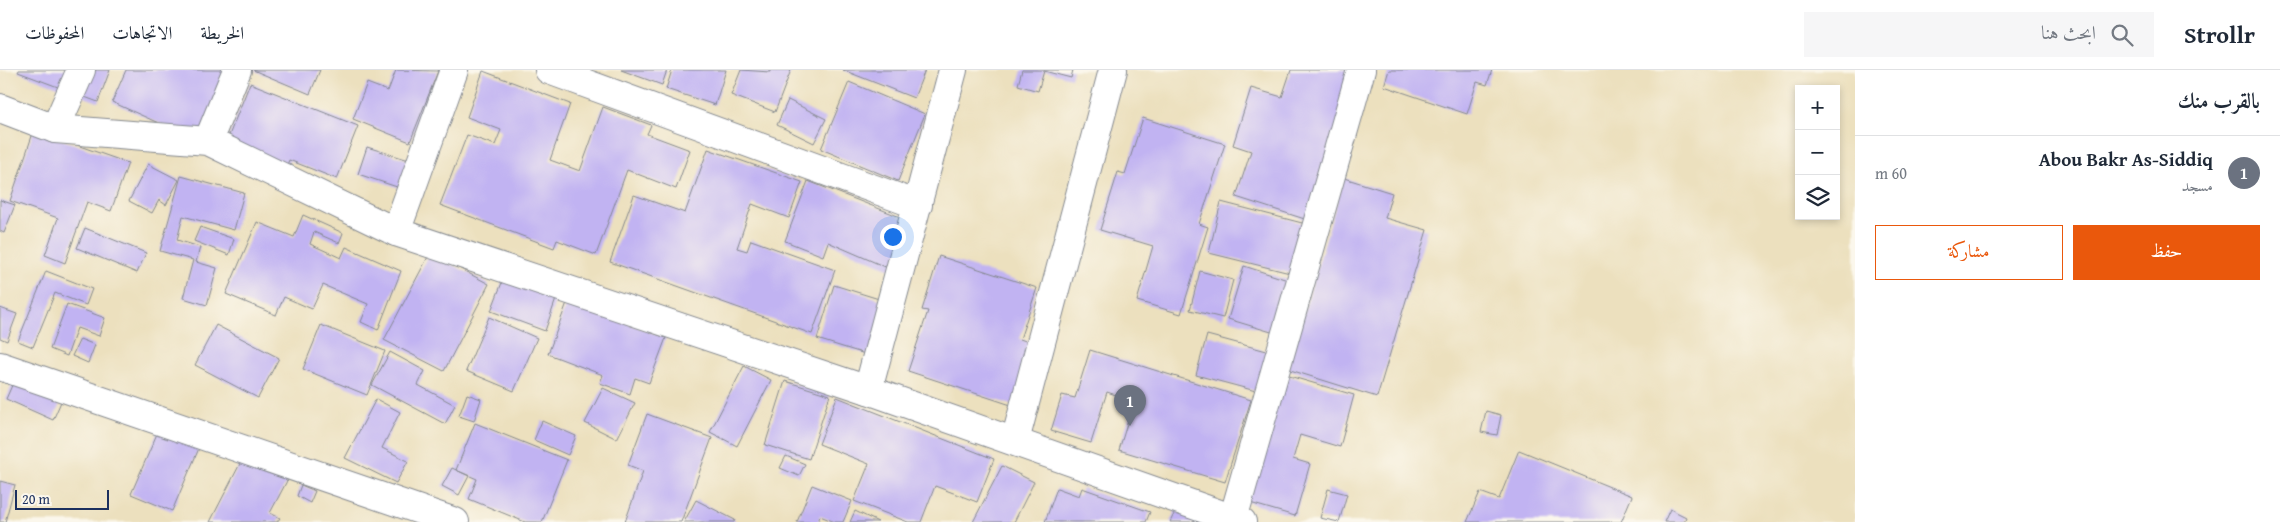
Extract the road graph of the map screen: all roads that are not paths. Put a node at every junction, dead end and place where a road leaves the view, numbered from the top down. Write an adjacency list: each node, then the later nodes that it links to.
1 (81, 70): 9 (street)
2 (237, 70): 10 (street)
3 (454, 70): 12 (street)
4 (549, 70): 11 (street)
5 (953, 70): 11 (street)
6 (1113, 70): 15 (street)
7 (1361, 70): 16 (street)
8 (0, 108): 9 (street)
9 (55, 129): 10 (street)
10 (208, 141): 12 (street)
11 (918, 205): 14 (street)
12 (396, 232): 14 (street)
13 (0, 366): 17 (street)
14 (868, 390): 15 (street)
15 (1016, 442): 16 (street)
16 (1238, 520)
17 (455, 522)

